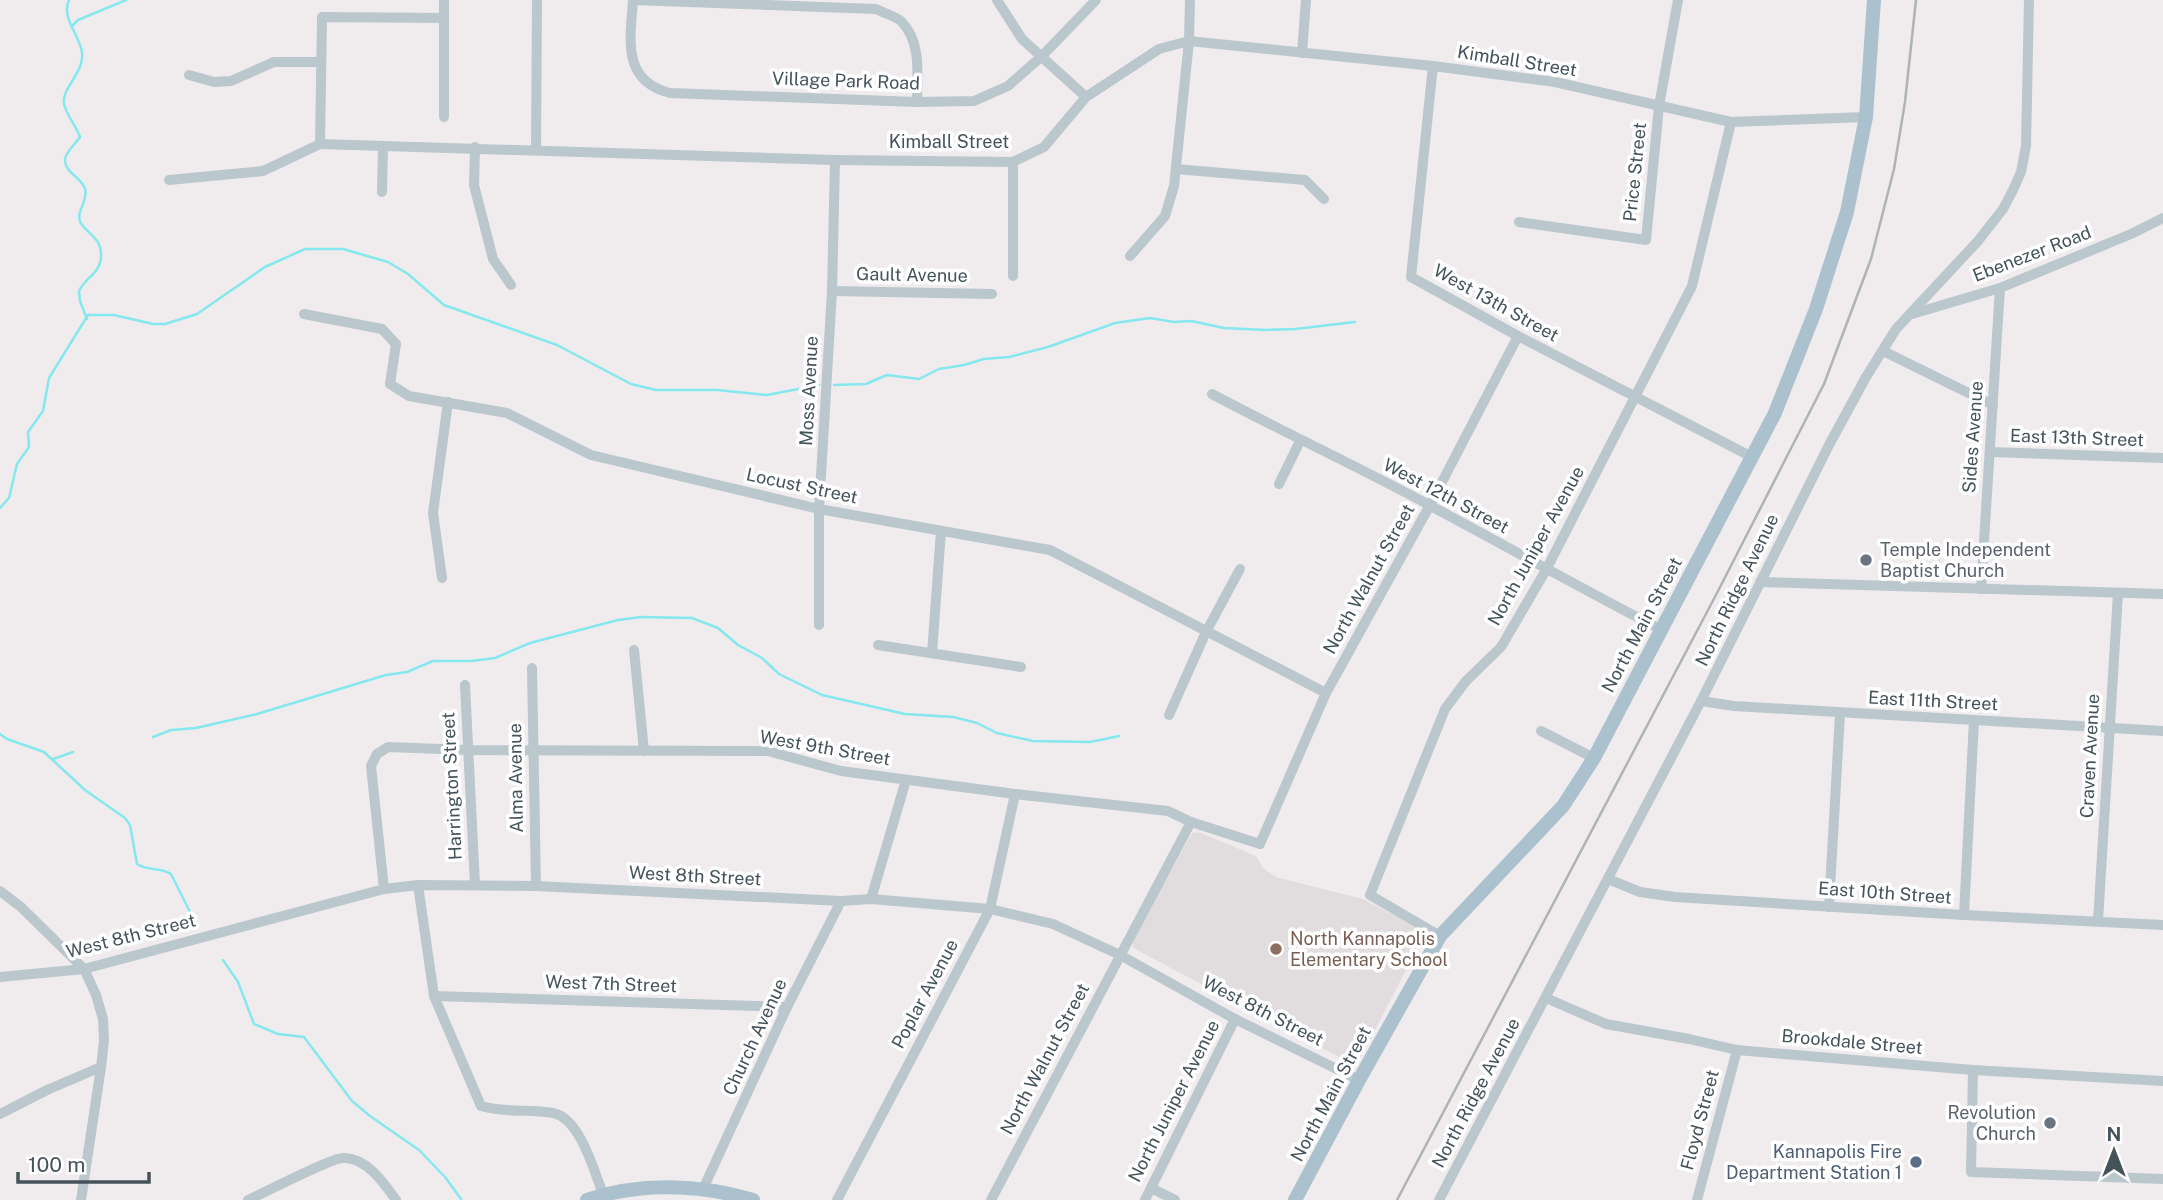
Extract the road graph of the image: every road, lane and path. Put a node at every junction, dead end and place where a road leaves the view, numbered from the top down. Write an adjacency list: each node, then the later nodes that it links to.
1 (444, 0): 12 (street)
2 (537, 0): 28 (street)
3 (633, 0): 11 (street); 20 (street, Village Park Road)
4 (997, 0): 15 (street)
5 (1096, 0): 15 (street, Village Park Road)
6 (1190, 0): 13 (street)
7 (1306, 0): 14 (street)
8 (1678, 0): 21 (street)
9 (1874, 0): 23 (main road, North Main Street)
10 (2029, 0): 44 (street, North Ridge Avenue)
11 (745, 3): 20 (street)
12 (444, 18): 16 (street); 22 (street)
13 (1189, 41): 14 (street, Kimball Street); 19 (street, Kimball Street); 31 (street)
14 (1302, 53): 17 (street, Kimball Street)
15 (1042, 56): 19 (street); 20 (street, Village Park Road)
16 (321, 62): 18 (street); 25 (street)
17 (1433, 66): 21 (street, Kimball Street); 45 (street, West 13th Street)
18 (189, 75)
19 (1086, 97): 30 (street, Kimball Street)
20 (917, 102)
21 (1659, 106): 24 (street, Kimball Street); 36 (street, Price Street)
22 (444, 117)
23 (1866, 117): 24 (street, Kimball Street); 53 (main road, North Main Street)
24 (1731, 122): 48 (street, North Juniper Avenue)
25 (320, 144): 26 (street, Kimball Street); 32 (street)
26 (383, 146): 27 (street, Kimball Street); 33 (street)
27 (475, 147): 28 (street, Kimball Street); 39 (street)
28 (536, 149): 29 (street, Kimball Street)
29 (835, 160): 30 (street, Kimball Street); 41 (street, Moss Avenue)
30 (1013, 162): 38 (street)
31 (1176, 169): 34 (street); 37 (street)
32 (169, 180)
33 (383, 192)
34 (1324, 199)
35 (2163, 218): 40 (street, Ebenezer Road)
36 (1519, 222)
37 (1130, 256)
38 (1013, 276)
39 (511, 285)
40 (2000, 288): 44 (street, Ebenezer Road); 50 (street, Sides Avenue)
41 (832, 291): 42 (street, Gault Avenue); 57 (street, Moss Avenue)
42 (992, 294)
43 (304, 314): 49 (street, Locust Street)
44 (1909, 314): 46 (street, North Ridge Avenue)
45 (1518, 336): 48 (street, West 13th Street); 56 (street, North Walnut Street)
46 (1883, 351): 50 (street); 62 (street, North Ridge Avenue)
47 (1212, 394): 51 (street, West 12th Street)
48 (1635, 397): 53 (street, West 13th Street); 60 (street, North Juniper Avenue)
49 (448, 402): 57 (street, Locust Street); 61 (street)
50 (1993, 405): 52 (street, Sides Avenue)
51 (1300, 441): 55 (street); 56 (street, West 12th Street)
52 (1990, 453): 54 (street, East 13th Street); 63 (street, Sides Avenue)
53 (1752, 457): 67 (main road, North Main Street)
54 (2163, 458)
55 (1279, 484)
56 (1430, 505): 60 (street, West 12th Street); 75 (street, North Walnut Street)
57 (819, 509): 58 (street, Locust Street); 66 (street, Moss Avenue)
58 (941, 531): 68 (street, Locust Street); 71 (street)
59 (1240, 569): 68 (street)
60 (1546, 570): 67 (street, West 12th Street); 104 (street, North Juniper Avenue)
61 (442, 578)
62 (1760, 582): 63 (street); 76 (street, North Ridge Avenue)
63 (1981, 589): 64 (street)
64 (2118, 593): 65 (street); 80 (street, Craven Avenue)
65 (2163, 594)
66 (819, 625)
67 (1662, 630): 86 (main road, North Main Street)
68 (1206, 632): 75 (street, Locust Street); 78 (street)
69 (878, 645): 71 (street)
70 (634, 650): 85 (street)
71 (932, 653): 72 (street)
72 (1021, 667)
73 (531, 668): 84 (street, Alma Avenue)
74 (464, 685): 83 (street, Harrington Street)
75 (1326, 693): 90 (street, North Walnut Street)
76 (1701, 701): 77 (street, East 11th Street); 91 (street, North Ridge Avenue)
77 (1840, 713): 79 (street, East 11th Street); 99 (street)
78 (1169, 715)
79 (1974, 720): 80 (street, East 11th Street); 101 (street)
80 (2109, 728): 82 (street, East 11th Street); 102 (street, Craven Avenue)
81 (1541, 731): 86 (street)
82 (2163, 732)
83 (468, 750): 84 (street, West 9th Street); 92 (street, Harrington Street); 95 (street, West 9th Street)
84 (532, 750): 85 (street, West 9th Street); 94 (street, Alma Avenue)
85 (644, 751): 87 (street, West 9th Street)
86 (1594, 758): 104 (main road, North Main Street)
87 (906, 780): 88 (street, West 9th Street); 97 (street)
88 (1015, 794): 89 (street, West 9th Street); 100 (street, Poplar Avenue)
89 (1191, 822): 90 (street, West 9th Street); 105 (street, North Walnut Street)
90 (1260, 844)
91 (1608, 879): 99 (street, East 10th Street); 109 (street, North Ridge Avenue)
92 (475, 885): 93 (street, West 8th Street); 94 (street, West 8th Street)
93 (418, 886): 95 (street, West 8th Street); 108 (street)
94 (536, 886): 98 (street, West 8th Street)
95 (384, 889): 106 (street, West 8th Street)
96 (0, 891): 106 (street)
97 (871, 899): 98 (street, West 8th Street); 100 (street, West 8th Street)
98 (841, 901): 110 (street, Church Avenue)
99 (1829, 907): 101 (street, East 10th Street)
100 (990, 909): 105 (street, West 8th Street); 127 (street, Poplar Avenue)
101 (1964, 915): 102 (street, East 10th Street)
102 (2098, 921): 103 (street, East 10th Street)
103 (2163, 925)
104 (1440, 936): 115 (main road, North Main Street)
105 (1120, 955): 111 (street, West 8th Street); 128 (street, North Walnut Street)
106 (84, 969): 107 (street, West 8th Street); 113 (street)
107 (0, 977)
108 (434, 996): 110 (street, West 7th Street); 121 (street)
109 (1546, 998): 112 (street, Brookdale Street); 132 (street, North Ridge Avenue)
110 (787, 1007): 120 (street, Church Avenue)
111 (1236, 1018): 115 (street, West 8th Street); 119 (street, North Juniper Avenue)
112 (1737, 1050): 114 (street, Brookdale Street); 133 (street, Floyd Street)
113 (101, 1067): 117 (street); 122 (street)
114 (1973, 1070): 116 (street, Brookdale Street); 118 (street)
115 (1359, 1080): 131 (main road, North Main Street)
116 (2163, 1081)
117 (0, 1114)
118 (2163, 1179)
119 (1151, 1188): 129 (street, North Juniper Avenue); 130 (street)
120 (703, 1189): 121 (main road); 126 (main road)
121 (603, 1194): 125 (main road)
122 (81, 1200)
123 (248, 1200): 124 (street)
124 (396, 1200)
125 (587, 1200)
126 (753, 1200)
127 (837, 1200)
128 (990, 1200)
129 (1145, 1200)
130 (1175, 1200)
131 (1295, 1200)
132 (1439, 1200)
133 (1697, 1200)

